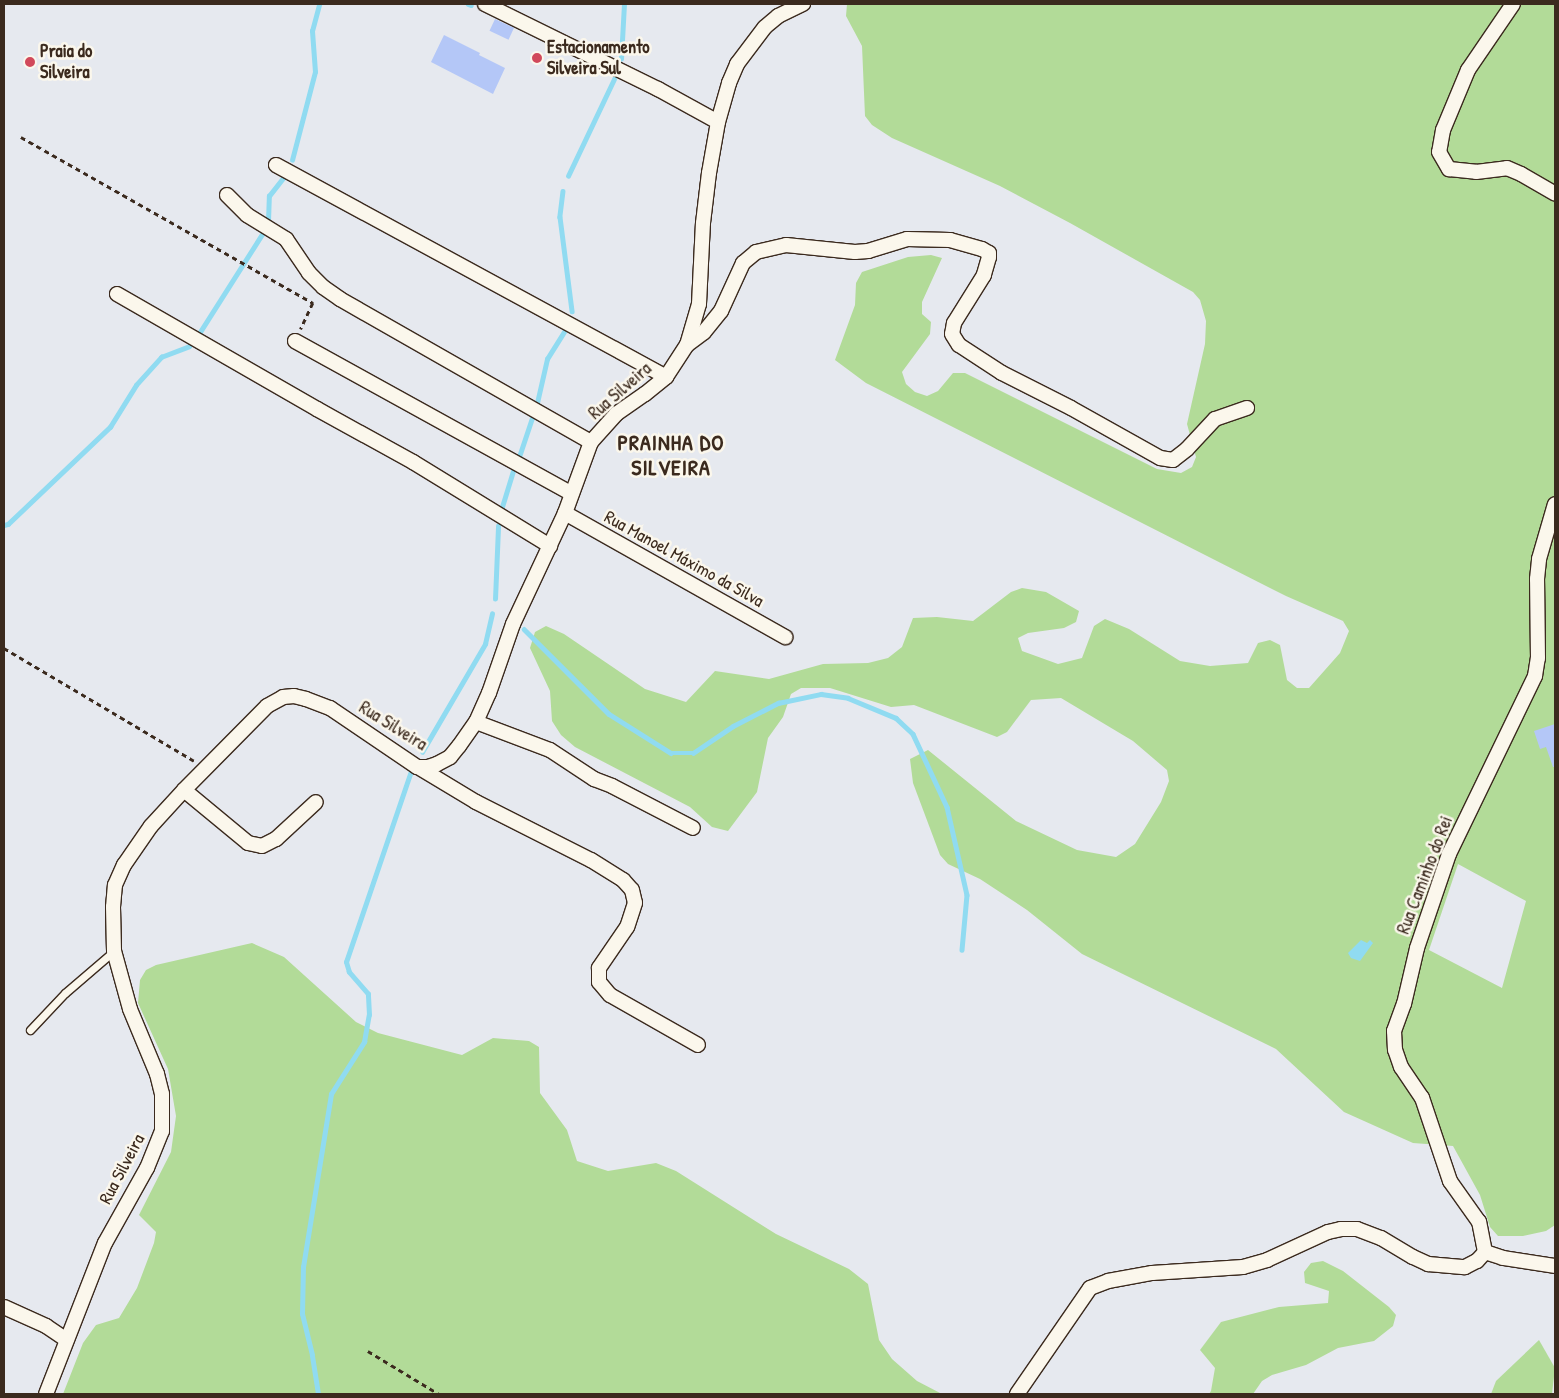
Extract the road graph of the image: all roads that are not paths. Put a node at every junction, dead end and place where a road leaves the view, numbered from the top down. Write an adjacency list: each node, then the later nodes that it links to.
1 (485, 4): 4 (street)
2 (803, 4): 4 (street, Rua Silveira)
3 (1512, 4): 6 (street)
4 (718, 122): 10 (street, Rua Silveira)
5 (276, 165): 11 (street)
6 (1555, 194)
7 (227, 195): 13 (street)
8 (117, 294): 17 (street)
9 (295, 341): 14 (street)
10 (687, 345): 11 (street, Rua Silveira); 12 (street)
11 (666, 377): 13 (street, Rua Silveira)
12 (1247, 408)
13 (591, 442): 14 (street, Rua Silveira)
14 (572, 494): 16 (street, Rua Silveira)
15 (1555, 504): 27 (street, Rua Caminho do Rei)
16 (565, 513): 17 (street, Rua Silveira); 18 (street, Rua Manoel Máximo da Silva)
17 (550, 546): 19 (street, Rua Silveira)
18 (784, 637)
19 (476, 722): 20 (street, Rua Silveira); 23 (street)
20 (417, 767): 21 (street, Rua Silveira); 26 (street)
21 (184, 790): 22 (street); 24 (street, Rua Silveira)
22 (316, 802)
23 (693, 828)
24 (114, 951): 25 (lane); 30 (street, Rua Silveira)
25 (30, 1030)
26 (698, 1045)
27 (1485, 1252): 28 (street); 32 (street)
28 (1555, 1266)
29 (4, 1307): 30 (street)
30 (67, 1340): 31 (street, Rua Silveira)
31 (46, 1394)
32 (1017, 1394)

